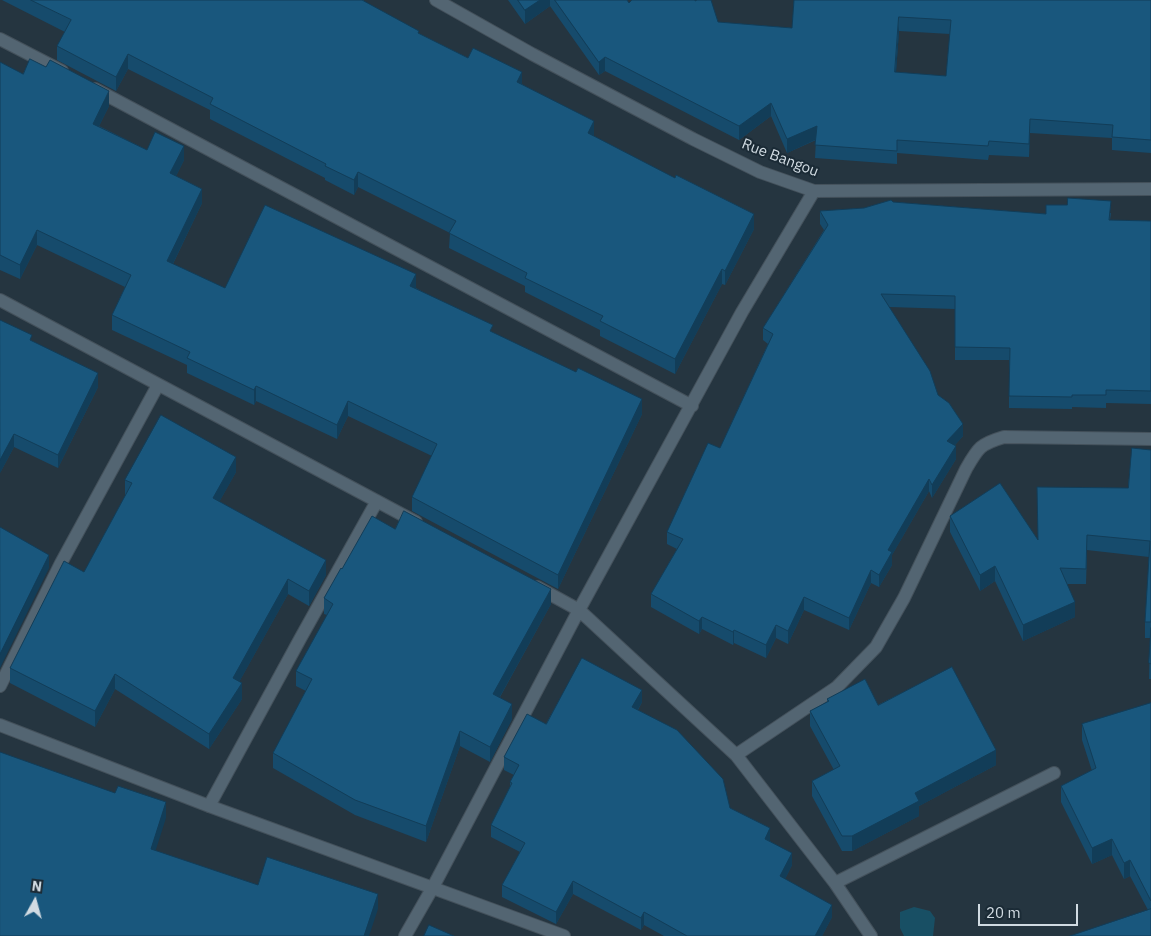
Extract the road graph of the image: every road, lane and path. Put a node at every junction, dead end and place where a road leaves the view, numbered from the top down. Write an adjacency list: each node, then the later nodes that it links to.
1 (436, 0): 6 (street, Rue Bangou)
2 (0, 39): 3 (street)
3 (69, 75)
4 (87, 84): 9 (street)
5 (1151, 189): 6 (street, Rue Bangou)
6 (814, 191): 9 (street)
7 (0, 300): 8 (street)
8 (158, 385): 11 (street); 15 (street)
9 (692, 406): 14 (street)
10 (1151, 439): 17 (street)
11 (377, 501): 12 (street); 19 (street)
12 (430, 529)
13 (526, 581): 14 (street)
14 (579, 610): 17 (street); 21 (street)
15 (0, 686)
16 (0, 725): 19 (street)
17 (736, 755): 20 (street)
18 (1054, 773): 20 (street)
19 (209, 806): 21 (street)
20 (836, 884): 24 (street)
21 (433, 887): 22 (street); 23 (street)
22 (405, 936)
23 (564, 936)
24 (872, 936)

